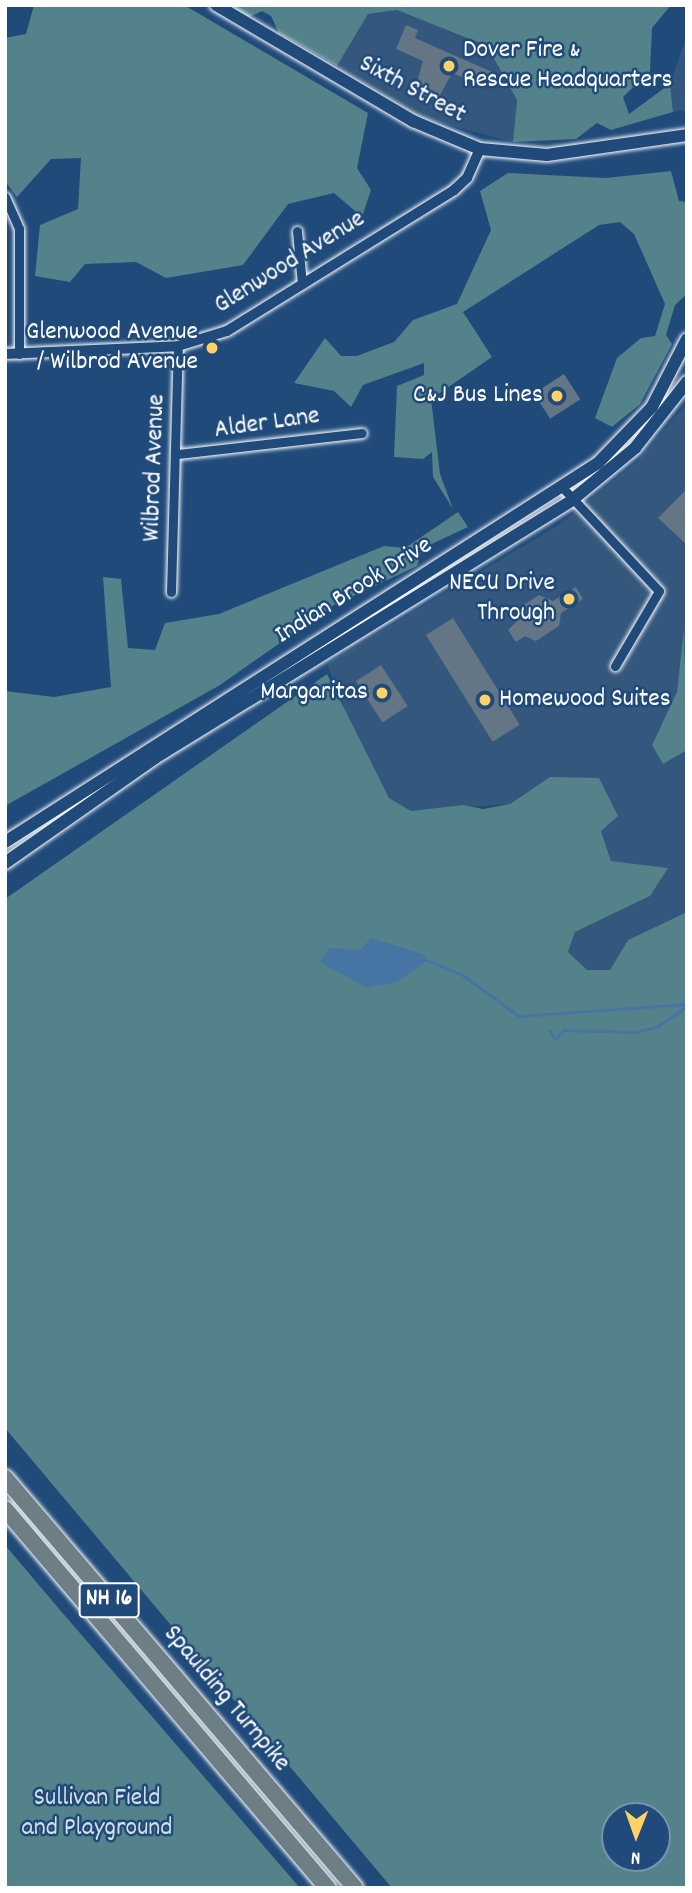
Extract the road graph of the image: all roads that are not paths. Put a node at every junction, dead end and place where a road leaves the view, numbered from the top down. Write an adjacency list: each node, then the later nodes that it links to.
1 (216, 5): 3 (main road, Sixth Street)
2 (687, 135): 3 (main road, Sixth Street)
3 (480, 149): 6 (street, Glenwood Avenue)
4 (5, 197): 10 (street)
5 (297, 231): 6 (street)
6 (302, 284): 8 (street, Glenwood Avenue)
7 (687, 339): 14 (main road, Indian Brook Drive)
8 (178, 346): 10 (street, Glenwood Avenue); 13 (street, Wilbrod Avenue)
9 (5, 354): 10 (street, Glenwood Avenue)
10 (19, 354)
11 (687, 382): 15 (main road, Indian Brook Drive)
12 (362, 433): 13 (street, Alder Lane)
13 (178, 454): 16 (street, Wilbrod Avenue)
14 (562, 487): 15 (street); 18 (main road, Indian Brook Drive)
15 (572, 500): 17 (street); 19 (main road, Indian Brook Drive)
16 (171, 592)
17 (615, 666)
18 (5, 842)
19 (5, 863)
20 (5, 1478): 23 (highway, Spaulding Turnpike / NH 16)
21 (5, 1509): 22 (highway, Spaulding Turnpike / NH 16)
22 (328, 1888)
23 (355, 1888)

